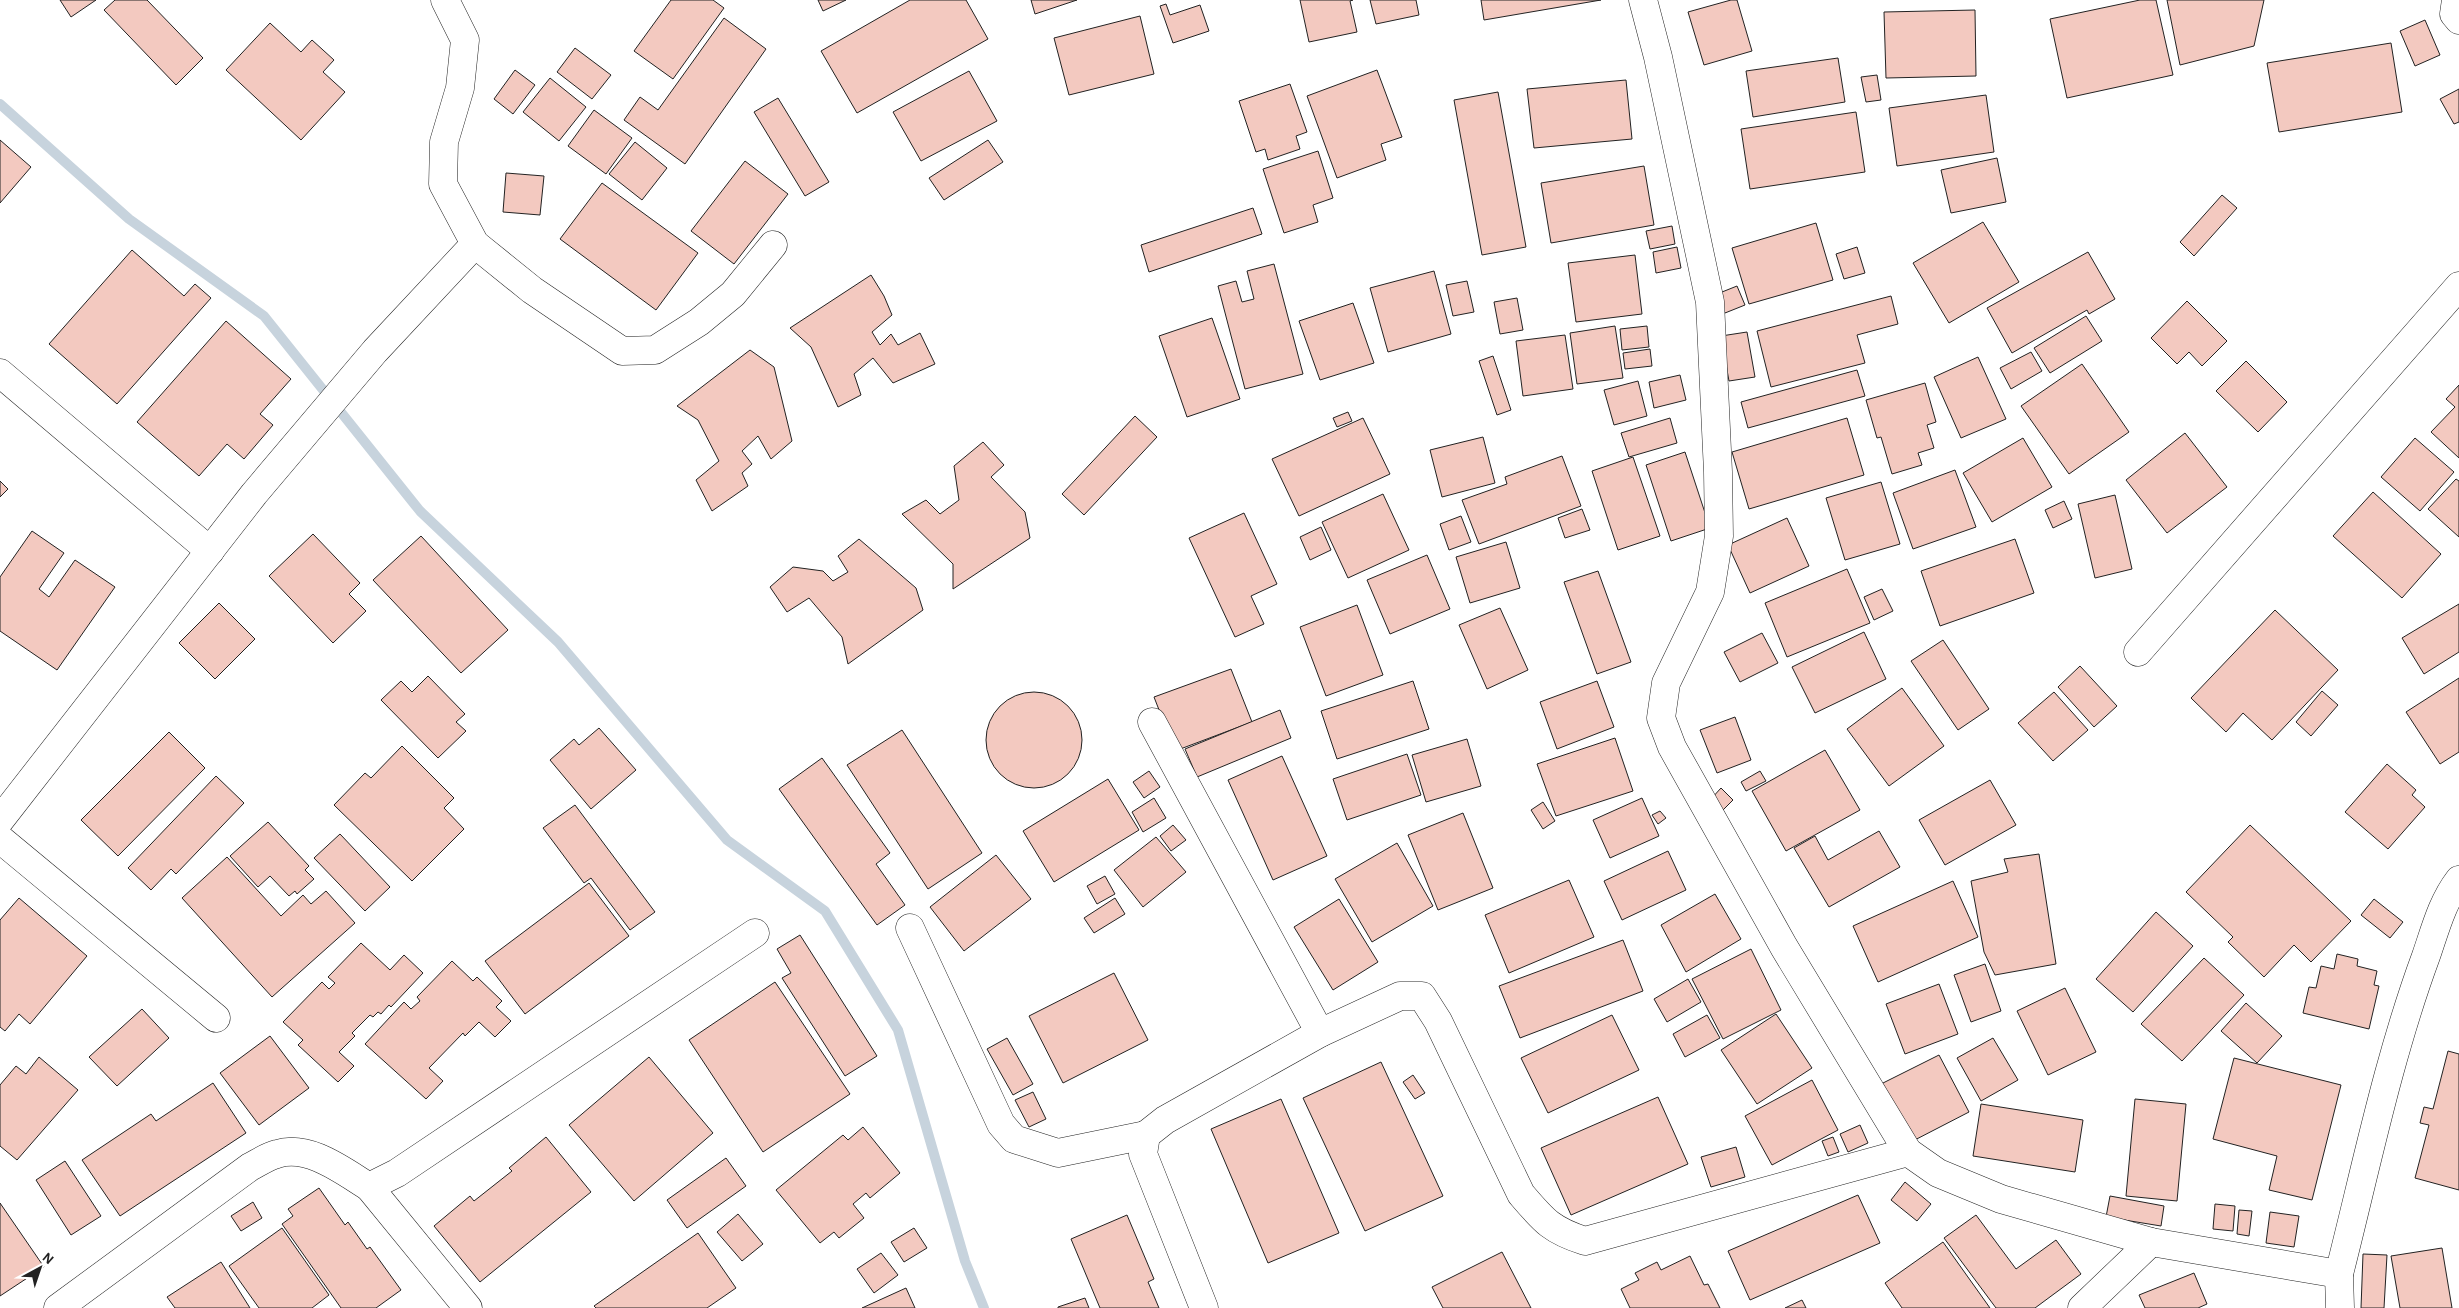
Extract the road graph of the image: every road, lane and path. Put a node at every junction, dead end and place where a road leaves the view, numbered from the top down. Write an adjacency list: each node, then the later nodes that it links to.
1 (445, 0): 5 (street)
2 (1643, 0): 20 (street)
3 (2456, 0): 4 (street)
4 (2459, 20)
5 (475, 244): 6 (street); 9 (street)
6 (773, 245)
7 (2459, 286): 10 (street)
8 (0, 373): 9 (street)
9 (210, 551): 12 (street)
10 (2138, 652)
11 (1152, 722): 18 (street)
12 (0, 820)
13 (0, 839): 17 (street)
14 (2459, 880): 23 (street)
15 (910, 928): 19 (street)
16 (755, 933): 21 (street)
17 (216, 1018)
18 (1320, 1033): 19 (street); 20 (street)
19 (1146, 1136): 26 (street)
20 (1908, 1152): 22 (street)
21 (369, 1187): 24 (street); 25 (street)
22 (2150, 1242): 23 (street); 27 (street)
23 (2339, 1274): 28 (street)
24 (58, 1308)
25 (468, 1308)
26 (1204, 1308)
27 (2082, 1308)
28 (2340, 1308)

